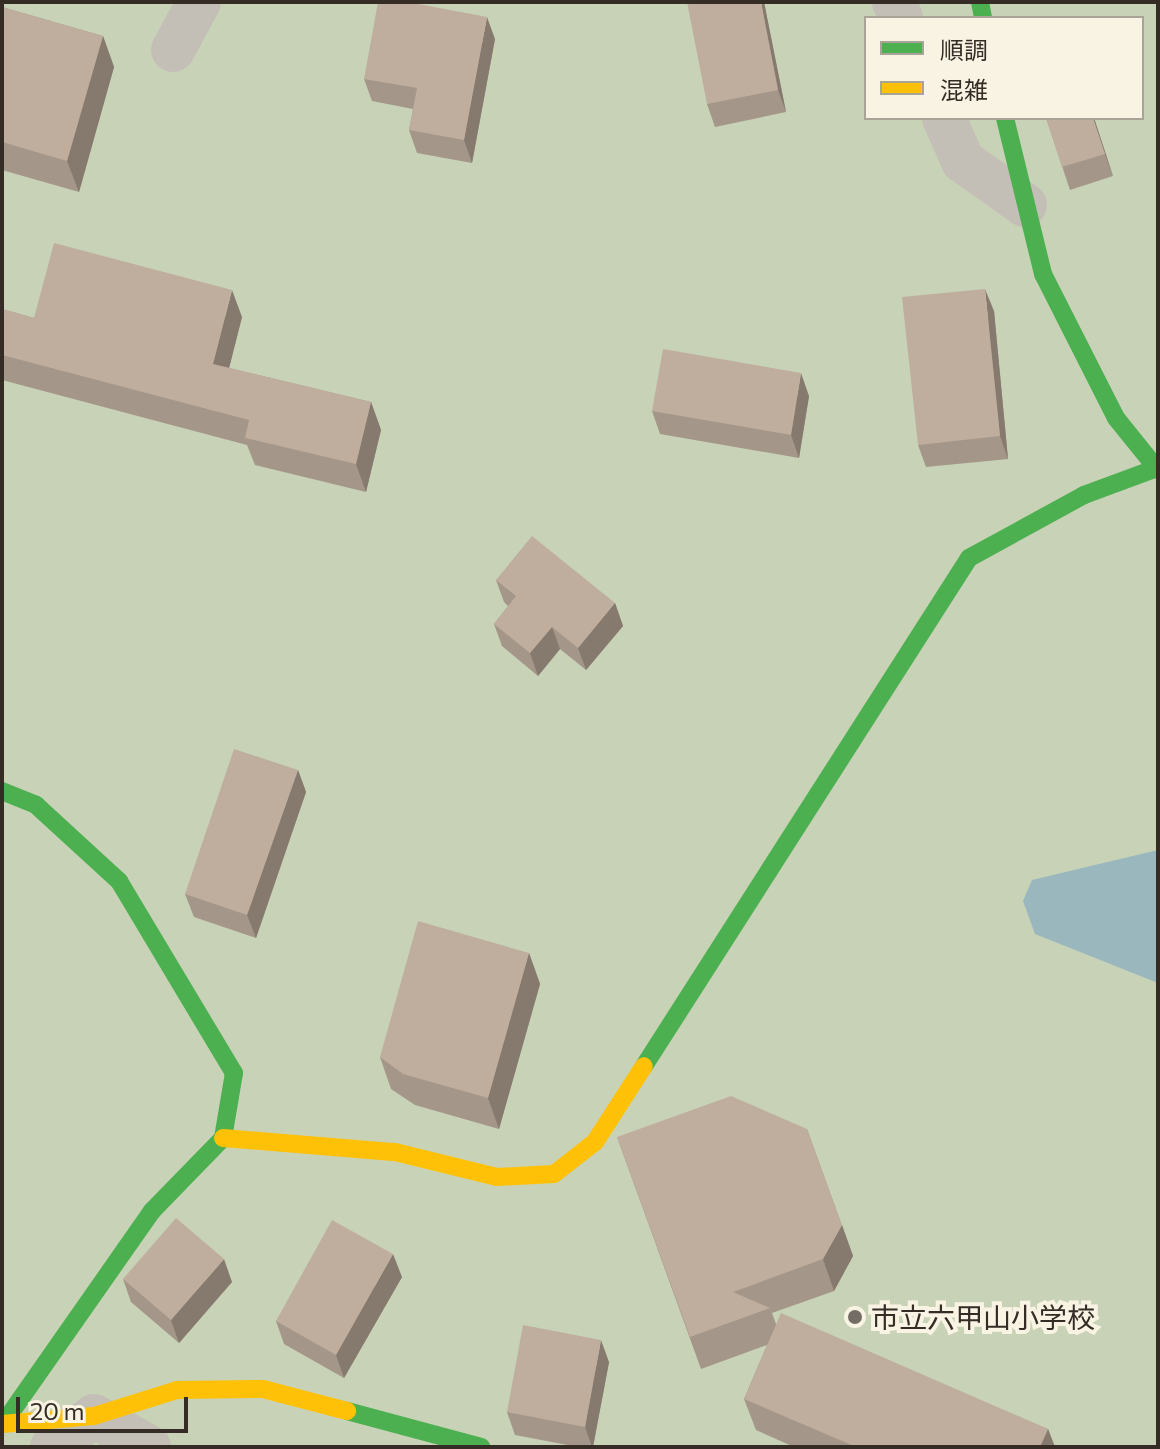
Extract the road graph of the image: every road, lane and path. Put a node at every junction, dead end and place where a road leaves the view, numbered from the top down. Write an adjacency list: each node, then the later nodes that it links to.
1 (199, 2): 2 (street)
2 (173, 50)
3 (945, 120): 5 (street)
4 (1005, 120): 5 (street)
5 (1025, 205): 6 (street)
6 (1157, 469): 8 (street)
7 (2, 791): 8 (street)
8 (223, 1138): 10 (street)
9 (94, 1416): 10 (street); 11 (street); 12 (street); 13 (street)
10 (3, 1424)
11 (52, 1447)
12 (149, 1447)
13 (481, 1447)

